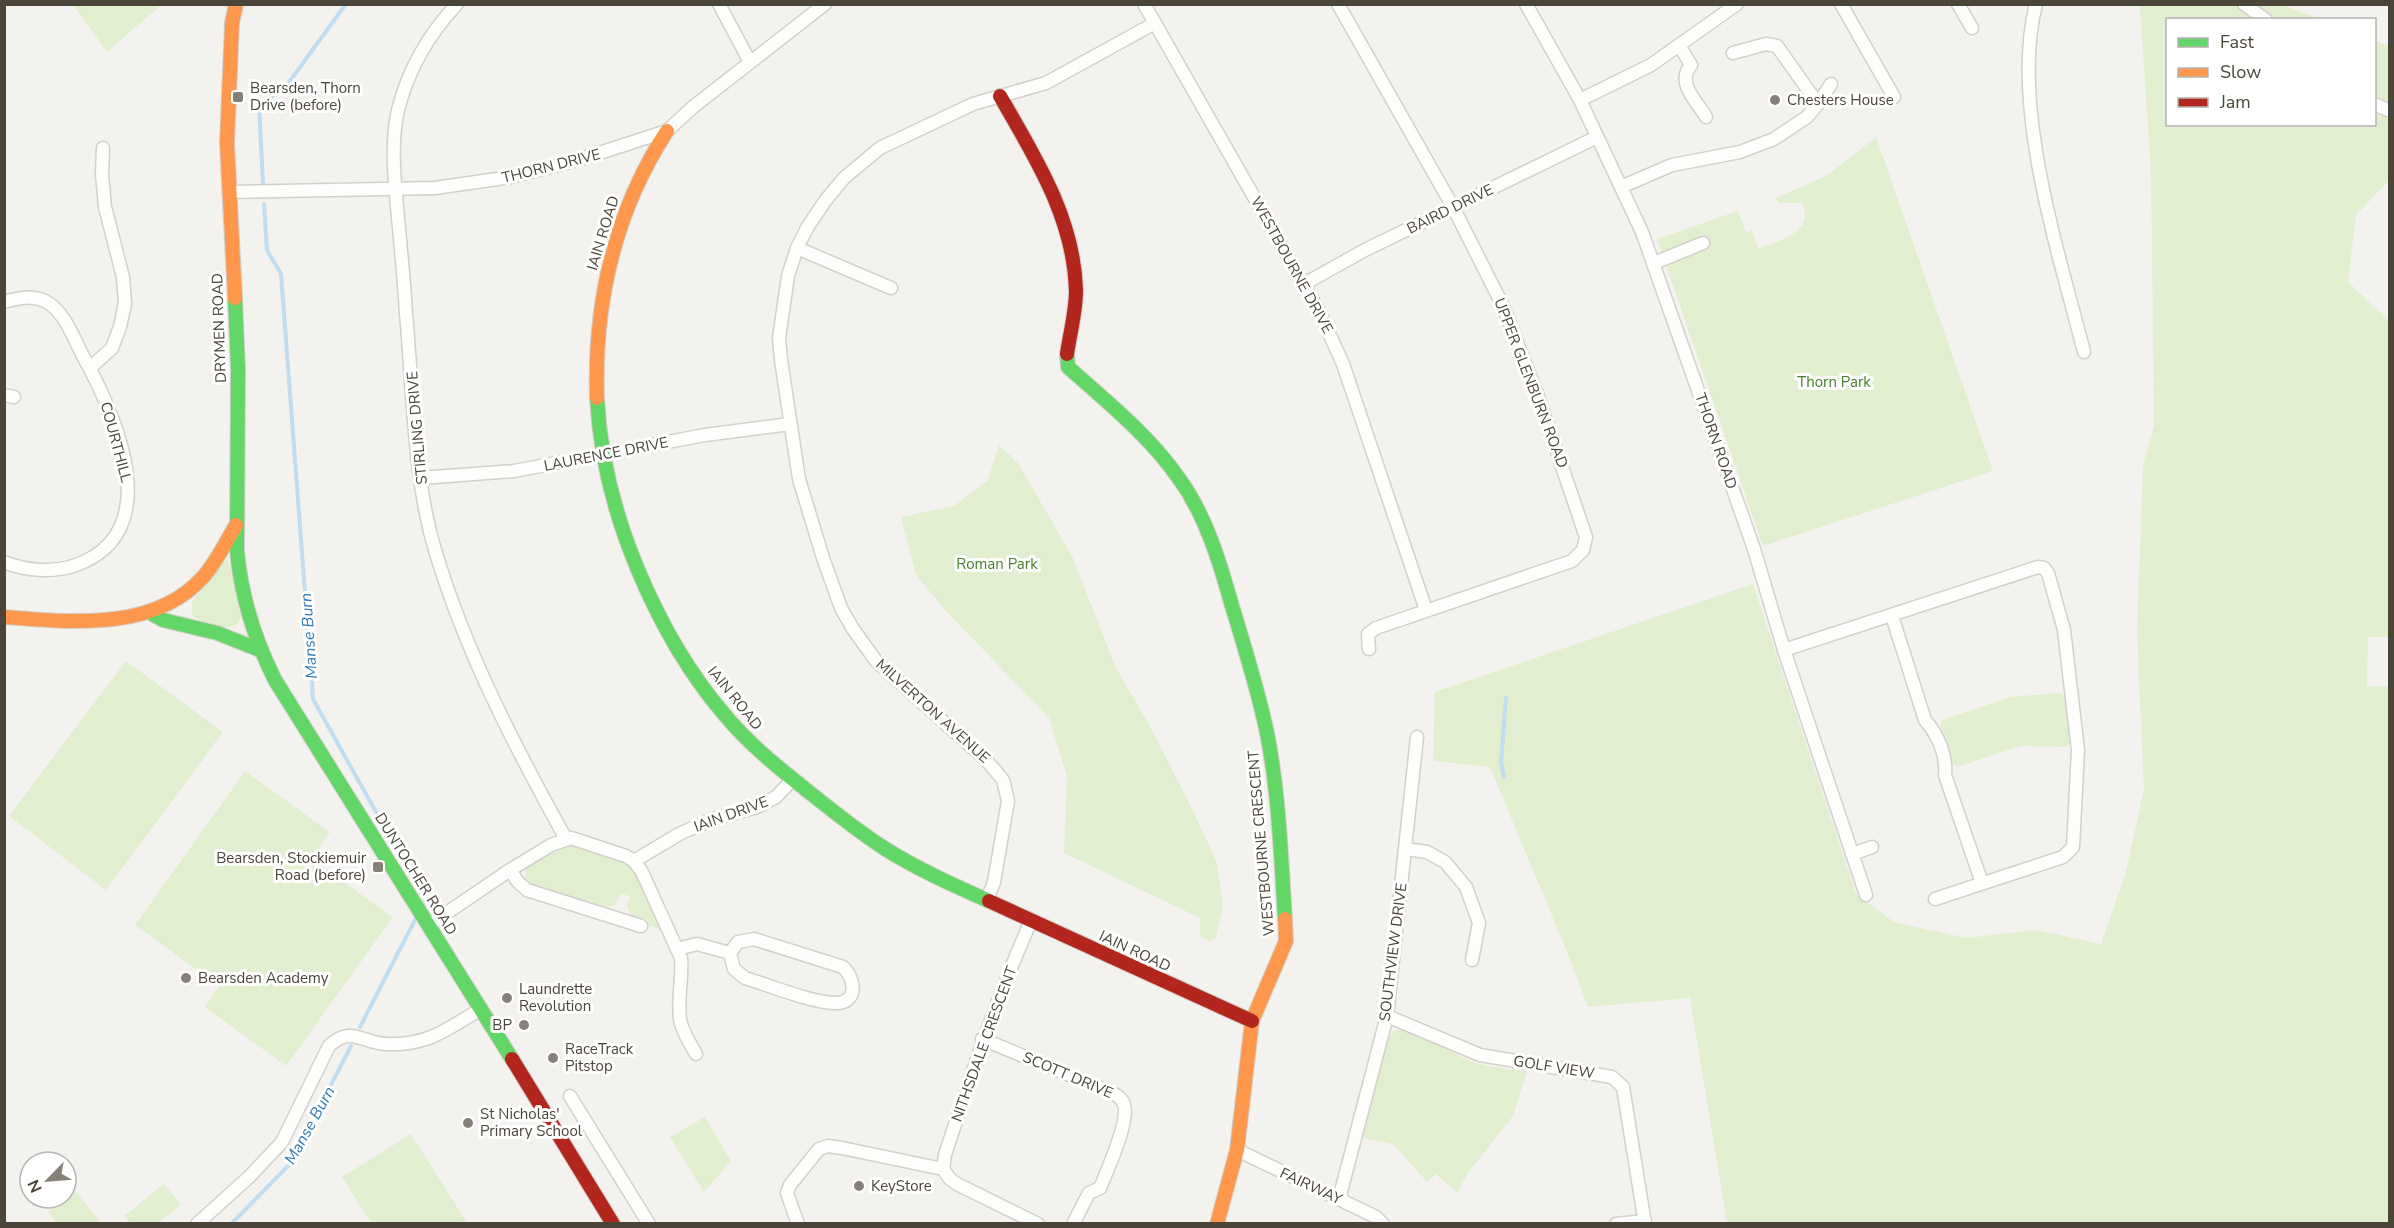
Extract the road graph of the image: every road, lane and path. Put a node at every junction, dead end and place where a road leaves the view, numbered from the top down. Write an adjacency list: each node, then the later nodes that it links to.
1 (236, 4): 32 (street, DRYMEN ROAD)
2 (457, 4): 31 (street, STIRLING DRIVE)
3 (719, 4): 18 (street)
4 (825, 4): 18 (street, THORN DRIVE)
5 (1144, 4): 14 (street, WESTBOURNE DRIVE)
6 (1338, 4): 33 (street, UPPER GLENBURN ROAD)
7 (1526, 4): 22 (street, THORN ROAD)
8 (1737, 4): 16 (street)
9 (1841, 4): 21 (street)
10 (1958, 4): 15 (street)
11 (2036, 4): 40 (street)
12 (2244, 4): 13 (street)
13 (2263, 18)
14 (1155, 23): 20 (street, MILVERTON AVENUE); 37 (street, WESTBOURNE DRIVE)
15 (1972, 28)
16 (1679, 45): 22 (street); 26 (street)
17 (1732, 53): 23 (street)
18 (750, 62): 27 (street, THORN DRIVE)
19 (1831, 84): 23 (street)
20 (1000, 96): 35 (street, MILVERTON AVENUE); 74 (street, WESTBOURNE CRESCENT)
21 (1894, 97)
22 (1580, 100): 28 (street, THORN ROAD)
23 (1818, 104): 30 (street)
24 (2376, 105): 25 (street)
25 (2390, 111)
26 (1706, 117)
27 (667, 131): 31 (street, THORN DRIVE); 43 (street, IAIN ROAD)
28 (1597, 137): 30 (street, THORN ROAD); 33 (street, BAIRD DRIVE)
29 (104, 147): 41 (street)
30 (1622, 187): 36 (street, THORN ROAD)
31 (395, 190): 32 (street, THORN DRIVE); 44 (street, STIRLING DRIVE)
32 (229, 192): 45 (street, DRYMEN ROAD)
33 (1453, 207): 37 (street, BAIRD DRIVE); 47 (street, UPPER GLENBURN ROAD)
34 (1702, 243): 36 (street)
35 (797, 248): 38 (street); 42 (street, MILVERTON AVENUE)
36 (1654, 263): 53 (street, THORN ROAD)
37 (1304, 284): 47 (street, WESTBOURNE DRIVE)
38 (891, 288)
39 (4, 302): 41 (street, COURTHILL)
40 (2084, 352)
41 (90, 368): 46 (street, COURTHILL)
42 (790, 424): 43 (street, LAURENCE DRIVE); 65 (street, MILVERTON AVENUE)
43 (602, 454): 44 (street, LAURENCE DRIVE); 55 (street, IAIN ROAD)
44 (421, 478): 56 (street, STIRLING DRIVE)
45 (236, 525): 48 (street); 52 (street, DUNTOCHER ROAD)
46 (4, 562)
47 (1426, 610): 51 (street, UPPER GLENBURN ROAD)
48 (149, 612): 50 (street); 52 (street)
49 (1892, 616): 53 (street); 62 (street); 62 (street)
50 (4, 617)
51 (1368, 649)
52 (260, 650): 66 (street, DUNTOCHER ROAD)
53 (1784, 650): 59 (street, THORN ROAD)
54 (1417, 737): 58 (street, SOUTHVIEW DRIVE)
55 (793, 779): 60 (street, IAIN DRIVE); 65 (street, IAIN ROAD)
56 (566, 839): 60 (street); 61 (street)
57 (1872, 848): 59 (street)
58 (1406, 849): 71 (street); 73 (street, SOUTHVIEW DRIVE)
59 (1852, 854): 63 (street, THORN ROAD)
60 (634, 861): 69 (street)
61 (510, 870): 66 (street); 68 (street)
62 (1982, 883): 64 (street)
63 (1866, 895)
64 (1935, 899)
65 (987, 900): 67 (street, IAIN ROAD)
66 (424, 916): 72 (street, DUNTOCHER ROAD)
67 (1031, 921): 74 (street, IAIN ROAD); 75 (street, NITHSDALE CRESCENT)
68 (642, 926)
69 (675, 944): 70 (street); 76 (street)
70 (730, 952): 70 (street)
71 (1472, 960)
72 (481, 1009): 82 (street); 83 (street, DUNTOCHER ROAD)
73 (1387, 1016): 80 (street, SOUTHVIEW DRIVE); 81 (street, GOLF VIEW)
74 (1252, 1021): 78 (street, WESTBOURNE CRESCENT)
75 (982, 1039): 79 (street, NITHSDALE CRESCENT); 87 (street, SCOTT DRIVE)
76 (696, 1053)
77 (570, 1096): 84 (street)
78 (1237, 1150): 80 (street, FAIRWAY); 88 (street, WESTBOURNE CRESCENT)
79 (943, 1169): 85 (street); 86 (street)
80 (1339, 1199): 89 (street, FAIRWAY)
81 (1645, 1222): 90 (street)
82 (197, 1224)
83 (613, 1224)
84 (649, 1224)
85 (798, 1224)
86 (1038, 1224)
87 (1073, 1224)
88 (1217, 1224)
89 (1383, 1224)
90 (1616, 1224)

